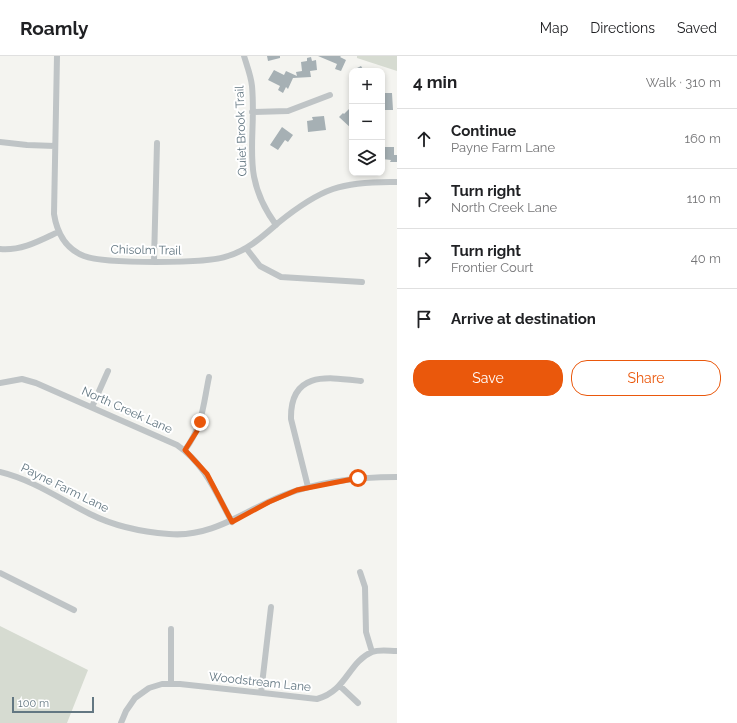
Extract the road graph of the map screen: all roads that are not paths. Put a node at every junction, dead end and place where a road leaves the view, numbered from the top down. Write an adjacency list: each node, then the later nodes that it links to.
1 (57, 56): 7 (street, Chisolm Trail)
2 (244, 56): 4 (street, Quiet Brook Trail)
3 (330, 95): 4 (street)
4 (252, 112): 9 (street, Quiet Brook Trail)
5 (0, 142): 7 (street)
6 (157, 143): 13 (street)
7 (56, 146): 10 (street, Chisolm Trail)
8 (397, 182): 9 (street, Chisolm Trail)
9 (276, 225): 11 (street, Chisolm Trail)
10 (58, 232): 12 (street); 13 (street, Chisolm Trail)
11 (246, 248): 13 (street, Chisolm Trail); 14 (street)
12 (0, 249)
13 (154, 261)
14 (362, 282)
15 (108, 371): 19 (street)
16 (209, 377): 20 (street)
17 (361, 381): 23 (street)
18 (0, 383): 19 (street, North Creek Lane)
19 (92, 407): 20 (street, North Creek Lane)
20 (185, 450): 24 (street, North Creek Lane)
21 (0, 472): 24 (street, Payne Farm Lane)
22 (397, 477): 23 (street, Payne Farm Lane)
23 (308, 487): 24 (street, Payne Farm Lane)
24 (232, 522)
25 (360, 572): 31 (street)
26 (0, 573): 28 (street)
27 (271, 607): 34 (street)
28 (74, 610)
29 (171, 629): 32 (street)
30 (397, 650): 31 (street)
31 (372, 652): 33 (street, Woodstream Lane)
32 (171, 683): 34 (street, Woodstream Lane); 36 (street, Woodstream Lane)
33 (340, 686): 34 (street, Woodstream Lane); 35 (street)
34 (261, 693)
35 (358, 703)
36 (121, 723)

